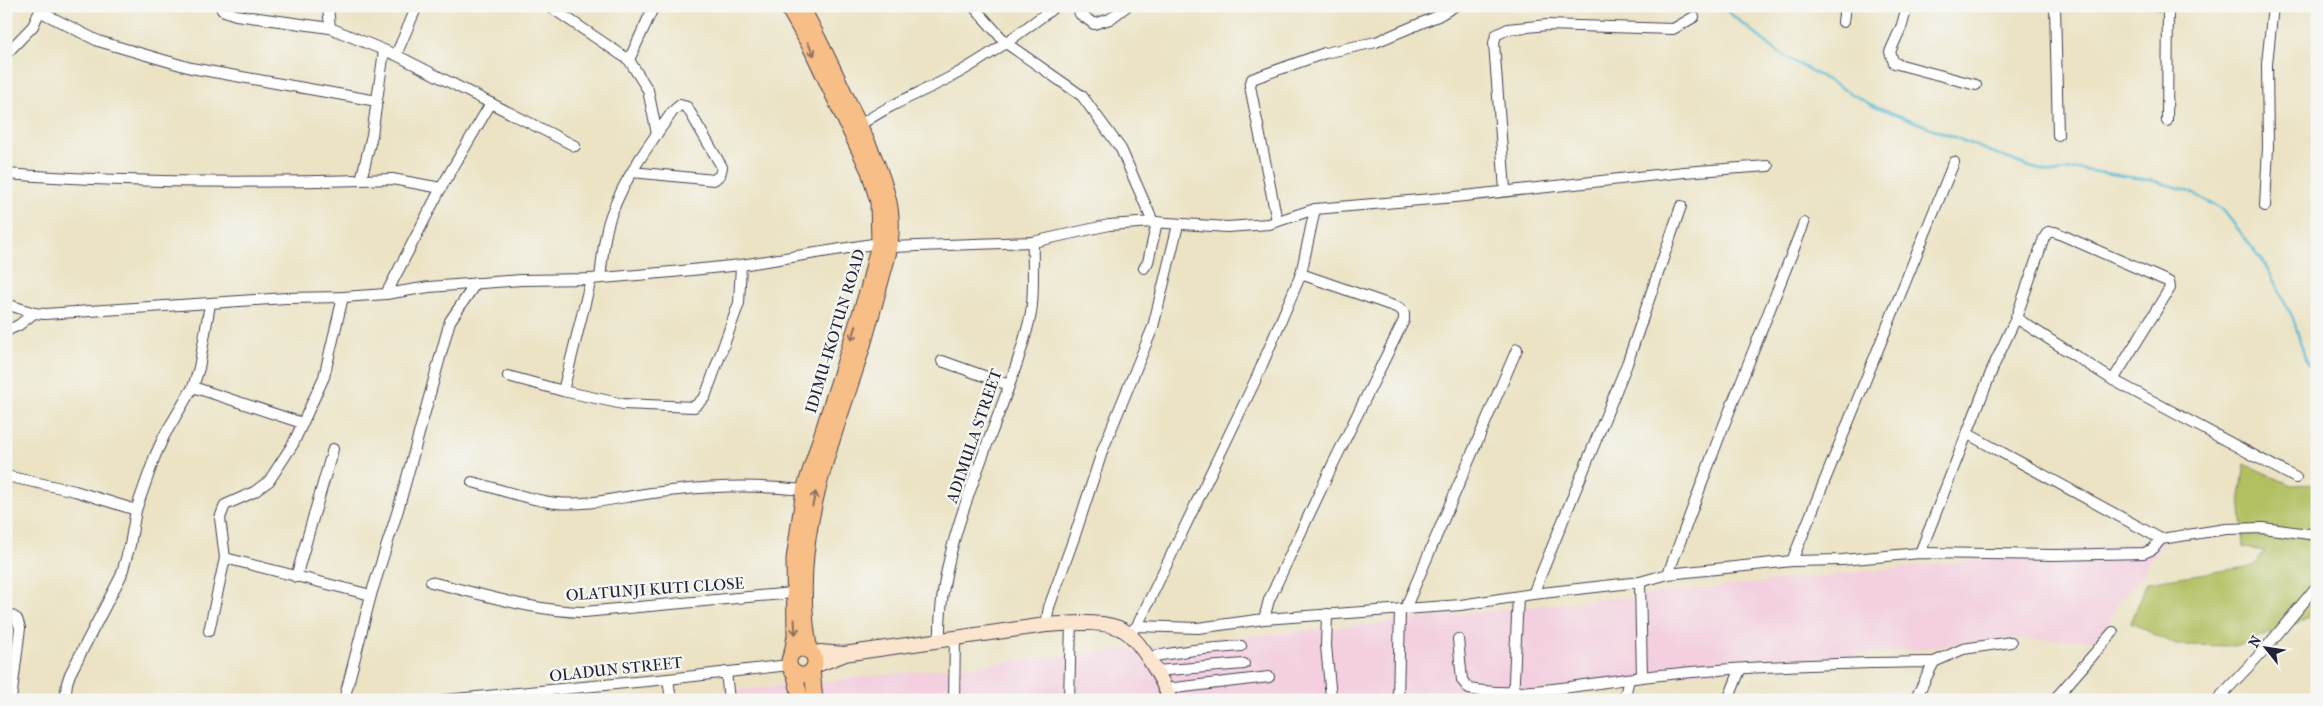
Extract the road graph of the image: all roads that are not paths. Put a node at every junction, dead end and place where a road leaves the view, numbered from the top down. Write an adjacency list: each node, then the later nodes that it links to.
1 (221, 6): 22 (street)
2 (328, 6): 22 (street)
3 (417, 6): 26 (street)
4 (549, 6): 27 (street)
5 (654, 6): 27 (street)
6 (787, 6): 51 (main road, IDIMU-IKOTUN ROAD, one-way to 51)
7 (801, 6): 32 (main road, IDIMU-IKOTUN ROAD)
8 (973, 6): 23 (street)
9 (1056, 6): 23 (street)
10 (1077, 6): 11 (street)
11 (1127, 6)
12 (1454, 6): 46 (street)
13 (1845, 6): 21 (street)
14 (1907, 6): 28 (street)
15 (2055, 6): 34 (street)
16 (2156, 6): 18 (street)
17 (2273, 6): 44 (street)
18 (2168, 7): 31 (street)
19 (42, 9): 25 (street); 29 (street)
20 (1694, 17): 42 (street)
21 (1842, 22)
22 (330, 28): 24 (street)
23 (1006, 42): 32 (street); 47 (street)
24 (384, 51): 26 (street); 29 (street)
25 (6, 54)
26 (396, 55): 30 (street)
27 (629, 60): 33 (street)
28 (1976, 84)
29 (377, 101): 40 (street)
30 (491, 103): 35 (street); 41 (street)
31 (2166, 121)
32 (860, 126): 51 (main road, IDIMU-IKOTUN ROAD)
33 (657, 134): 38 (street); 38 (street)
34 (2058, 135)
35 (575, 146)
36 (1954, 162): 83 (street)
37 (1768, 166): 42 (street)
38 (632, 172): 55 (street)
39 (6, 174): 40 (street)
40 (361, 180): 41 (street)
41 (441, 188): 57 (street)
42 (1505, 190): 45 (street)
43 (1681, 206): 90 (street)
44 (2265, 206)
45 (1315, 209): 46 (street); 54 (street)
46 (1277, 221): 49 (street)
47 (1155, 222): 49 (street); 50 (street); 53 (street)
48 (1804, 223): 84 (street)
49 (1178, 225): 98 (street)
50 (1033, 242): 51 (street); 68 (street, ADIMULA STREET)
51 (885, 245): 52 (street); 77 (main road, IDIMU-IKOTUN ROAD, one-way to 77); 108 (main road, IDIMU-IKOTUN ROAD, one-way to 51)
52 (741, 266): 55 (street); 70 (street)
53 (1144, 268)
54 (1301, 274): 96 (street); 99 (street)
55 (595, 278): 56 (street); 70 (street)
56 (476, 283): 57 (street); 91 (street)
57 (386, 294): 58 (street)
58 (343, 297): 60 (street); 71 (street)
59 (6, 304): 61 (street)
60 (210, 304): 61 (street); 69 (street)
61 (34, 313): 63 (street)
62 (2016, 318): 67 (street); 67 (street); 72 (street)
63 (6, 331)
64 (1517, 350): 93 (street)
65 (942, 361): 68 (street)
66 (508, 376): 70 (street)
67 (2113, 380): 75 (street)
68 (1009, 385): 104 (street, ADIMULA STREET)
69 (193, 387): 71 (street); 78 (street)
70 (563, 391)
71 (302, 423): 82 (street)
72 (1968, 434): 80 (street); 81 (street)
73 (334, 449): 85 (street)
74 (6, 476): 78 (street)
75 (2296, 478)
76 (472, 482): 77 (street)
77 (804, 490): 89 (main road, IDIMU-IKOTUN ROAD)
78 (136, 510): 125 (street)
79 (2317, 535): 80 (street)
80 (2160, 539): 81 (street)
81 (1920, 553): 83 (street)
82 (225, 558): 85 (street); 100 (street)
83 (1792, 561): 84 (street)
84 (1668, 574): 87 (street)
85 (296, 577): 91 (street)
86 (432, 582): 89 (street, OLATUNJI KUTI CLOSE)
87 (1640, 582): 90 (street); 116 (street)
88 (2317, 586): 140 (street)
89 (793, 593): 110 (main road, IDIMU-IKOTUN ROAD, one-way to 110)
90 (1533, 594): 92 (street)
91 (371, 595): 126 (street)
92 (1518, 597): 93 (street); 121 (street)
93 (1403, 609): 95 (street); 135 (street)
94 (6, 612): 124 (street)
95 (1326, 614): 96 (street); 122 (street)
96 (1264, 619): 99 (street)
97 (1071, 623): 98 (street); 99 (street); 134 (street)
98 (1046, 625): 102 (street)
99 (1133, 630): 107 (street)
100 (209, 631)
101 (2113, 632): 139 (street)
102 (954, 638): 104 (street); 133 (street)
103 (1458, 639): 121 (street)
104 (940, 640): 108 (street)
105 (2011, 642): 109 (street)
106 (1241, 646): 107 (street)
107 (1148, 658): 113 (street)
108 (812, 660): 110 (main road); 110 (main road); 132 (main road, IDIMU-IKOTUN ROAD)
109 (1934, 662): 112 (street); 138 (street)
110 (792, 663): 114 (street, OLADUN STREET); 131 (main road, IDIMU-IKOTUN ROAD)
111 (1244, 664): 113 (street)
112 (1740, 670): 116 (street); 137 (street)
113 (1156, 671): 120 (street)
114 (726, 672): 117 (street, OLADUN STREET); 130 (street)
115 (1269, 677): 120 (street)
116 (1642, 677): 118 (street)
117 (668, 679): 119 (street, OLADUN STREET); 129 (street)
118 (1629, 679): 121 (street); 136 (street)
119 (582, 688): 123 (street, OLADUN STREET); 128 (street)
120 (1168, 694)
121 (1514, 696)
122 (1331, 697)
123 (459, 699): 127 (street, OLADUN STREET)
124 (11, 700)
125 (65, 700)
126 (344, 700)
127 (446, 700)
128 (582, 700)
129 (671, 700)
130 (729, 700)
131 (801, 700)
132 (816, 700)
133 (954, 700)
134 (1069, 700)
135 (1398, 700)
136 (1624, 700)
137 (1728, 700)
138 (1915, 700)
139 (2054, 700)
140 (2217, 700)

